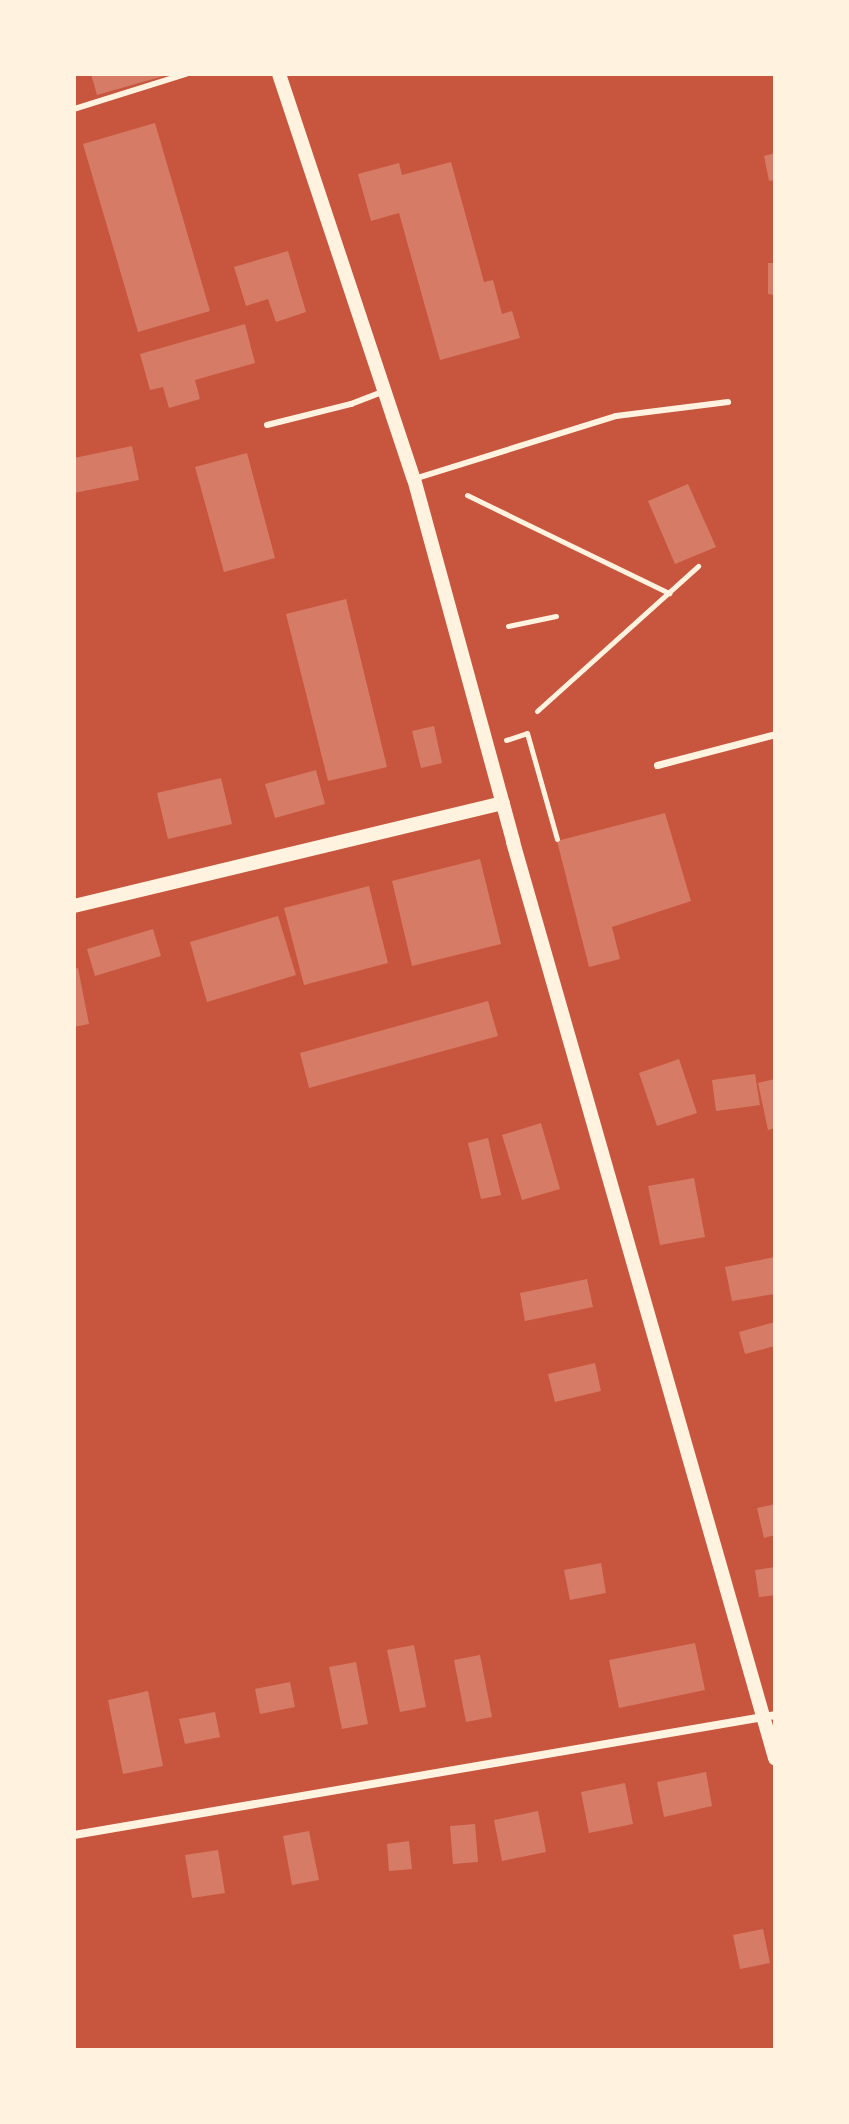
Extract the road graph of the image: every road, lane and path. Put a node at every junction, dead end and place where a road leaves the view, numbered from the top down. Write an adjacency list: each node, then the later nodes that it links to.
1 (186, 74): 3 (lane)
2 (279, 74): 4 (street)
3 (74, 109)
4 (384, 391): 6 (lane); 7 (street)
5 (728, 402): 7 (lane)
6 (267, 425)
7 (414, 479): 17 (street)
8 (467, 495): 10 (path)
9 (698, 566): 10 (path)
10 (669, 593): 13 (path)
11 (556, 616): 12 (path)
12 (508, 626)
13 (537, 711)
14 (527, 733): 18 (path)
15 (775, 734): 16 (street)
16 (657, 765)
17 (503, 803): 19 (street); 20 (street)
18 (557, 839)
19 (74, 906)
20 (769, 1716): 21 (street); 22 (street)
21 (775, 1758)
22 (74, 1835)

